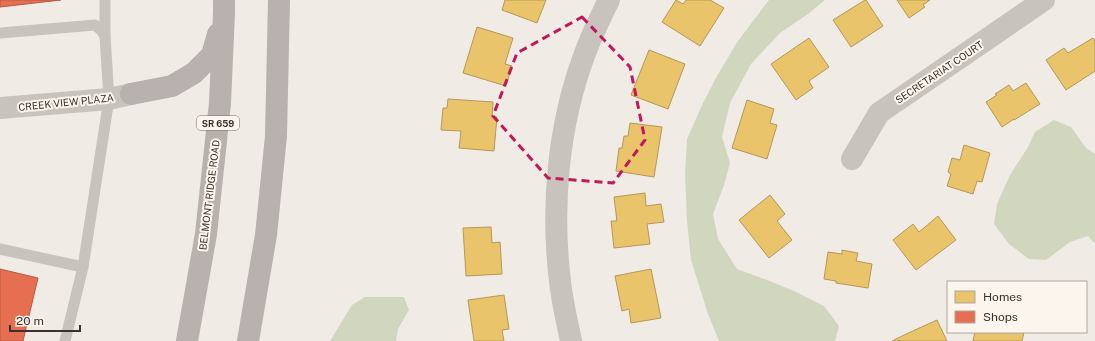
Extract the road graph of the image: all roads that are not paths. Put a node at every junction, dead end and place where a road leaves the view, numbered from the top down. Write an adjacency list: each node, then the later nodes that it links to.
1 (105, 0): 7 (lane)
2 (279, 0): 16 (main road)
3 (609, 0): 17 (street)
4 (1044, 0): 11 (street, SECRETARIAT COURT)
5 (224, 6): 8 (main road); 15 (main road, BELMONT RIDGE ROAD / SR 659)
6 (0, 33): 7 (lane)
7 (105, 36): 9 (lane)
8 (131, 94): 9 (street, CREEK VIEW PLAZA)
9 (109, 99): 10 (street, CREEK VIEW PLAZA); 13 (lane)
10 (0, 108)
11 (852, 159)
12 (0, 249): 13 (lane)
13 (83, 267): 14 (lane)
14 (65, 341)
15 (187, 341)
16 (248, 341)
17 (571, 341)

